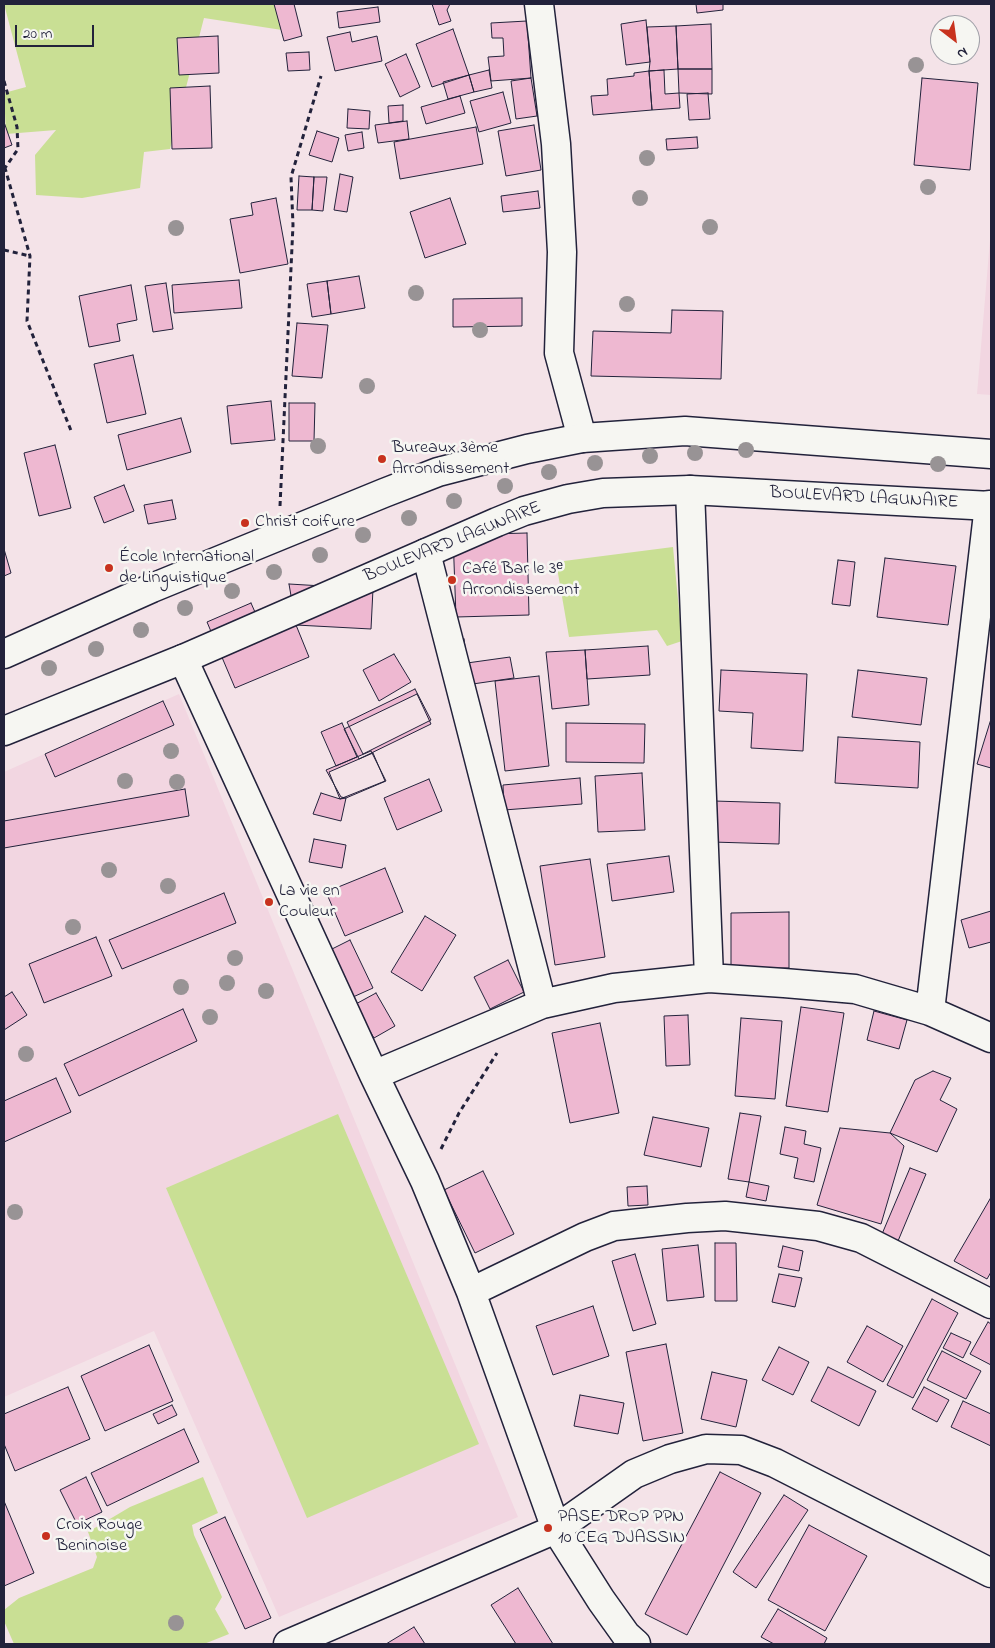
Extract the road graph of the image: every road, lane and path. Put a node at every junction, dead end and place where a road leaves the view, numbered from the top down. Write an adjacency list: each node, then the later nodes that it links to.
1 (538, 4): 8 (street)
2 (321, 76): 12 (path)
3 (4, 80): 4 (path)
4 (5, 168): 6 (path)
5 (4, 250): 6 (path)
6 (30, 256): 7 (path)
7 (72, 433)
8 (582, 438): 9 (street); 12 (street)
9 (991, 454)
10 (690, 490): 11 (street, BOULEVARD LAGUNAIRE); 13 (street, BOULEVARD LAGUNAIRE); 17 (street)
11 (990, 505): 19 (street)
12 (279, 537): 14 (street)
13 (426, 553): 15 (street, BOULEVARD LAGUNAIRE); 18 (street)
14 (4, 654)
15 (182, 659): 16 (street, BOULEVARD LAGUNAIRE); 21 (street)
16 (4, 731)
17 (709, 978): 18 (street); 19 (street)
18 (532, 1008): 21 (street); 22 (path)
19 (930, 1011): 20 (street)
20 (991, 1038)
21 (374, 1075): 22 (street)
22 (425, 1181): 23 (street)
23 (472, 1292): 24 (street); 25 (street)
24 (991, 1304)
25 (556, 1529): 26 (street); 27 (street); 29 (street)
26 (991, 1573)
27 (333, 1636): 28 (street)
28 (288, 1644)
29 (636, 1644)

